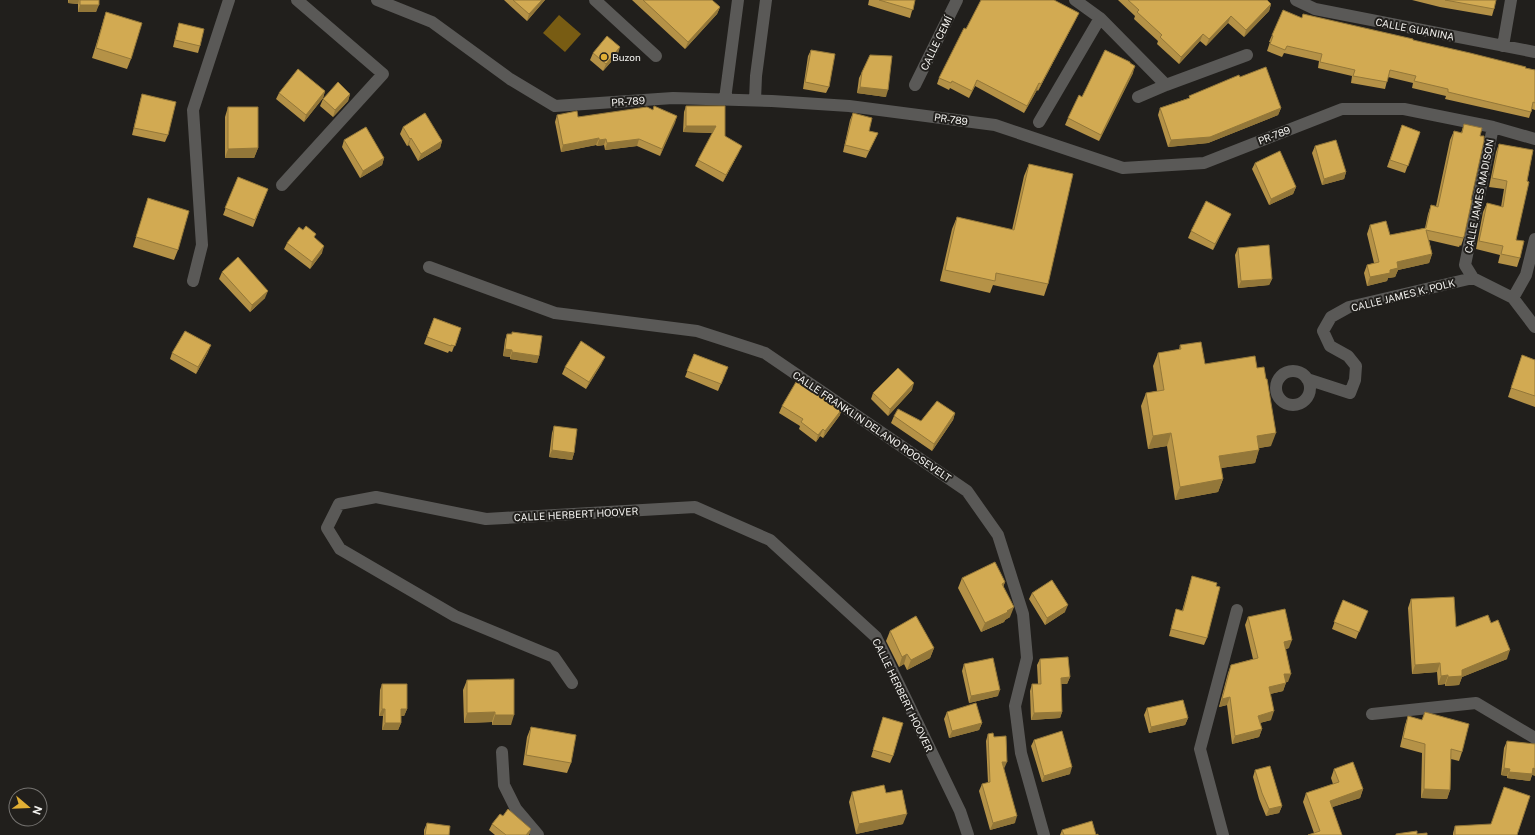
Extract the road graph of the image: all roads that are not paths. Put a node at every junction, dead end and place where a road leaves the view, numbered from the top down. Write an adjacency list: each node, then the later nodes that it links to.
1 (229, 0): 28 (street)
2 (296, 0): 24 (street)
3 (377, 0): 19 (street, PR-789 / PR-789)
4 (595, 0): 15 (street)
5 (738, 0): 19 (street)
6 (766, 0): 20 (street)
7 (957, 0): 17 (street, CALLE CEMÍ)
8 (1075, 0): 11 (street)
9 (1296, 0): 12 (street, CALLE GUANINA)
10 (1511, 0): 12 (street)
11 (1100, 18): 16 (street); 21 (street)
12 (1503, 46): 13 (street, CALLE GUANINA)
13 (1535, 52)
14 (1247, 55): 16 (street)
15 (656, 56)
16 (1166, 85): 18 (street)
17 (915, 86)
18 (1138, 97)
19 (725, 99): 20 (street, PR-789 / PR-789)
20 (755, 100): 22 (street, PR-789 / PR-789)
21 (1039, 122)
22 (1493, 127): 23 (street, PR-789 / PR-789); 27 (street, CALLE JAMES MADISON)
23 (1535, 139)
24 (282, 185)
25 (1535, 239): 29 (street)
26 (429, 267): 39 (street, CALLE FRANKLIN DELANO ROOSEVELT)
27 (1473, 278): 29 (street); 31 (street, CALLE JAMES K. POLK)
28 (193, 281)
29 (1513, 298): 30 (street)
30 (1535, 327)
31 (1307, 379)
32 (1237, 610): 40 (street)
33 (572, 683): 38 (street, CALLE HERBERT HOOVER)
34 (1372, 714): 35 (street)
35 (1535, 738)
36 (502, 752): 37 (street)
37 (538, 835)
38 (968, 835)
39 (1044, 835)
40 (1223, 835)

